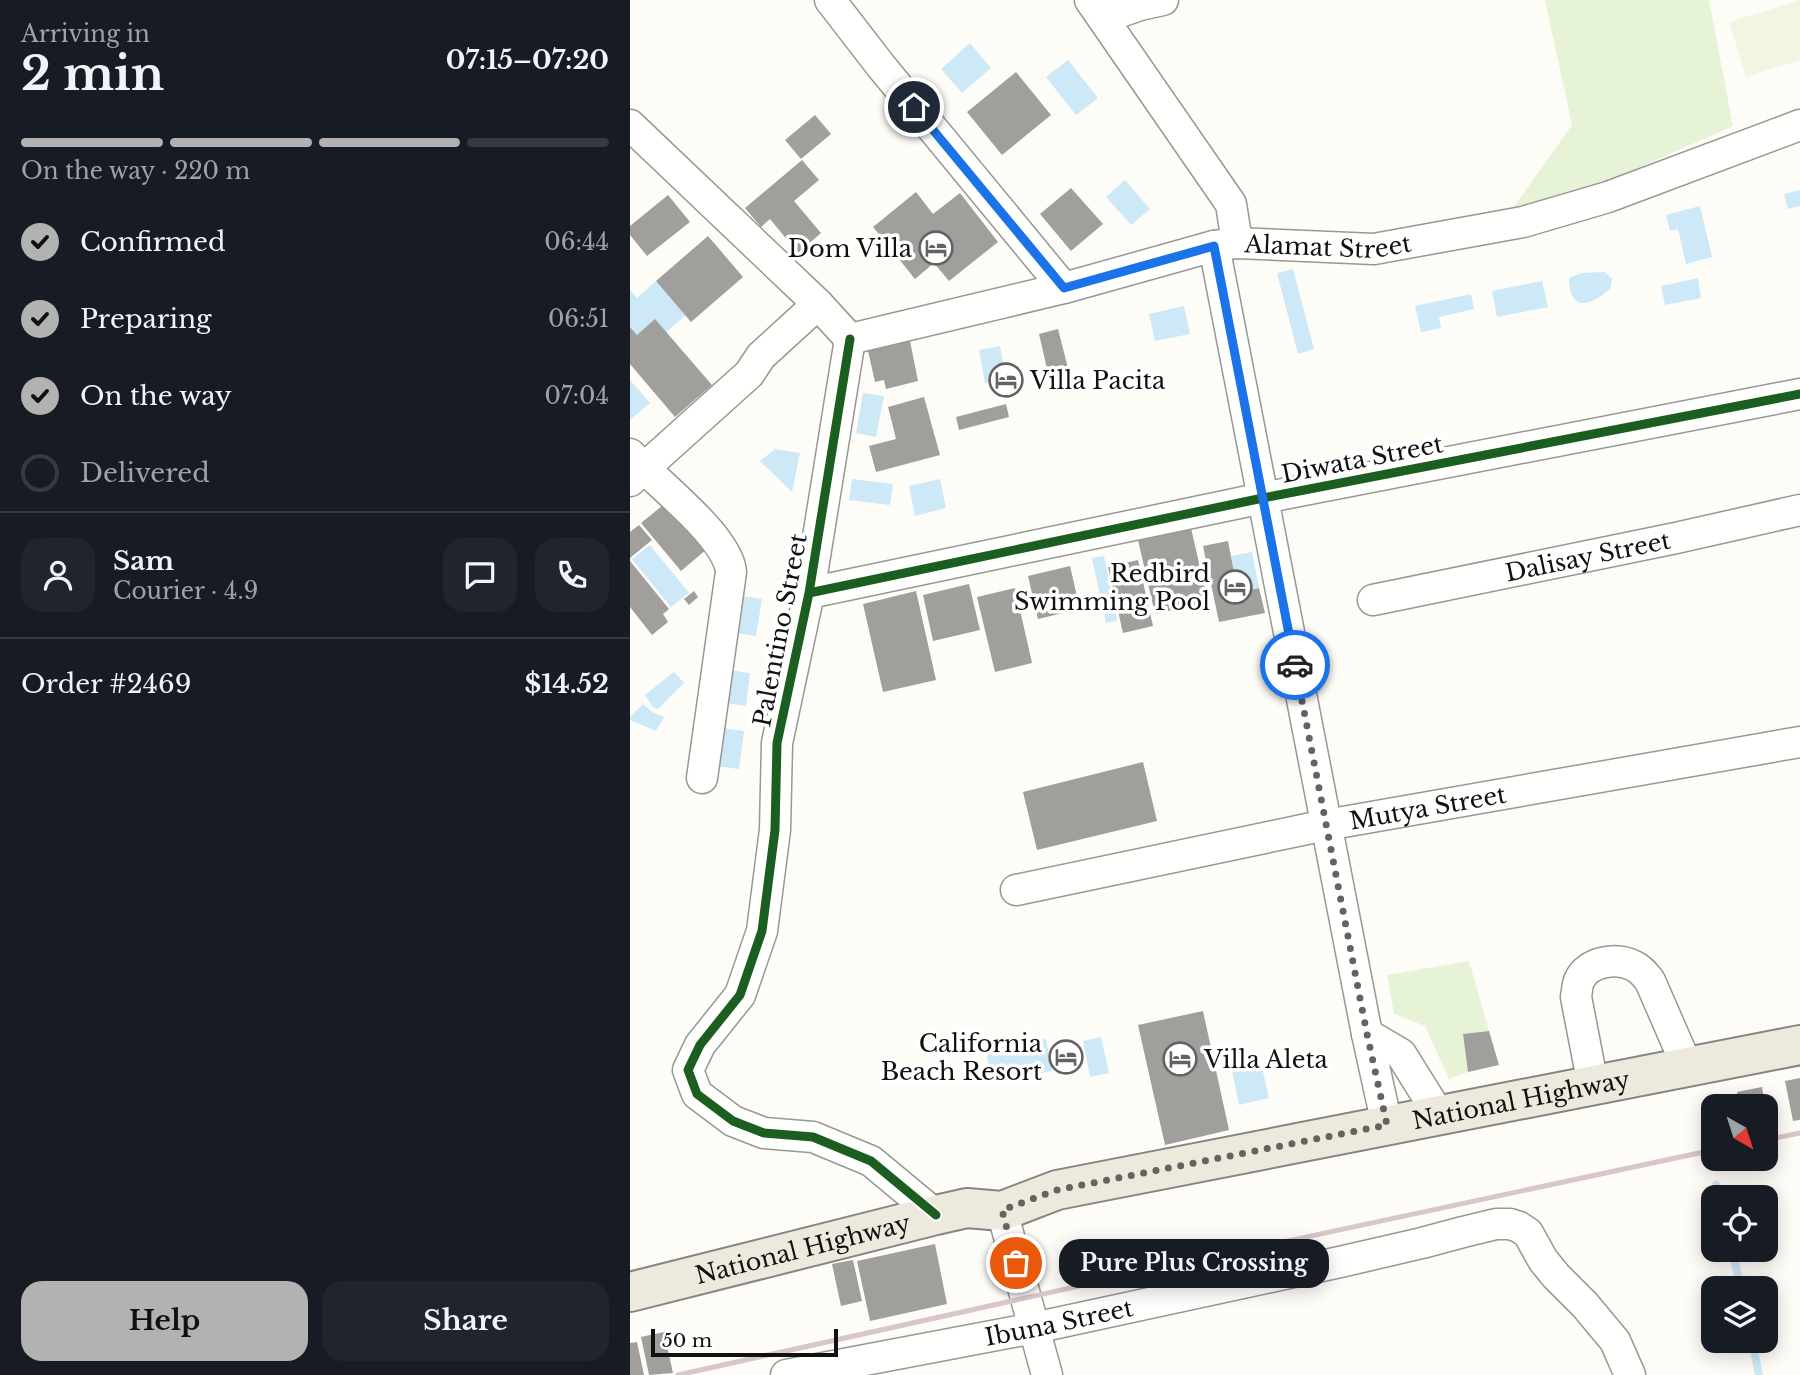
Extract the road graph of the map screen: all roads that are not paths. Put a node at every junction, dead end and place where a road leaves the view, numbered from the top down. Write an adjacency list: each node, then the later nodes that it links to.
1 (830, 0): 7 (street)
2 (1163, 0): 3 (street)
3 (1097, 9): 6 (street)
4 (630, 125): 8 (street)
5 (1800, 125): 6 (street, Alamat Street)
6 (1226, 244): 7 (street, Alamat Street); 11 (street)
7 (1064, 288): 8 (street, Alamat Street)
8 (834, 321): 10 (street); 13 (street, Palentino Street)
9 (1800, 394): 11 (street, Diwata Street)
10 (635, 469): 16 (street)
11 (1263, 498): 13 (street, Diwata Street); 17 (street)
12 (1800, 510): 14 (street, Dalisay Street)
13 (809, 593): 26 (street, Palentino Street)
14 (1373, 600)
15 (1800, 742): 17 (street, Mutya Street)
16 (702, 778)
17 (1326, 825): 18 (street, Mutya Street); 19 (street)
18 (1016, 890)
19 (1367, 1034): 23 (street); 24 (street)
20 (1800, 1045): 21 (main road, National Highway)
21 (1687, 1066): 22 (main road, National Highway); 22 (street)
22 (1594, 1085): 23 (main road, National Highway)
23 (1439, 1115): 24 (main road, National Highway)
24 (1387, 1125): 25 (main road, National Highway)
25 (1002, 1210): 26 (main road, National Highway); 28 (street)
26 (936, 1215): 27 (main road, National Highway)
27 (630, 1292)
28 (1034, 1328): 29 (street, Ibuna Street); 30 (street); 31 (street, Ibuna Street)
29 (786, 1375)
30 (1046, 1375)
31 (1630, 1375)

